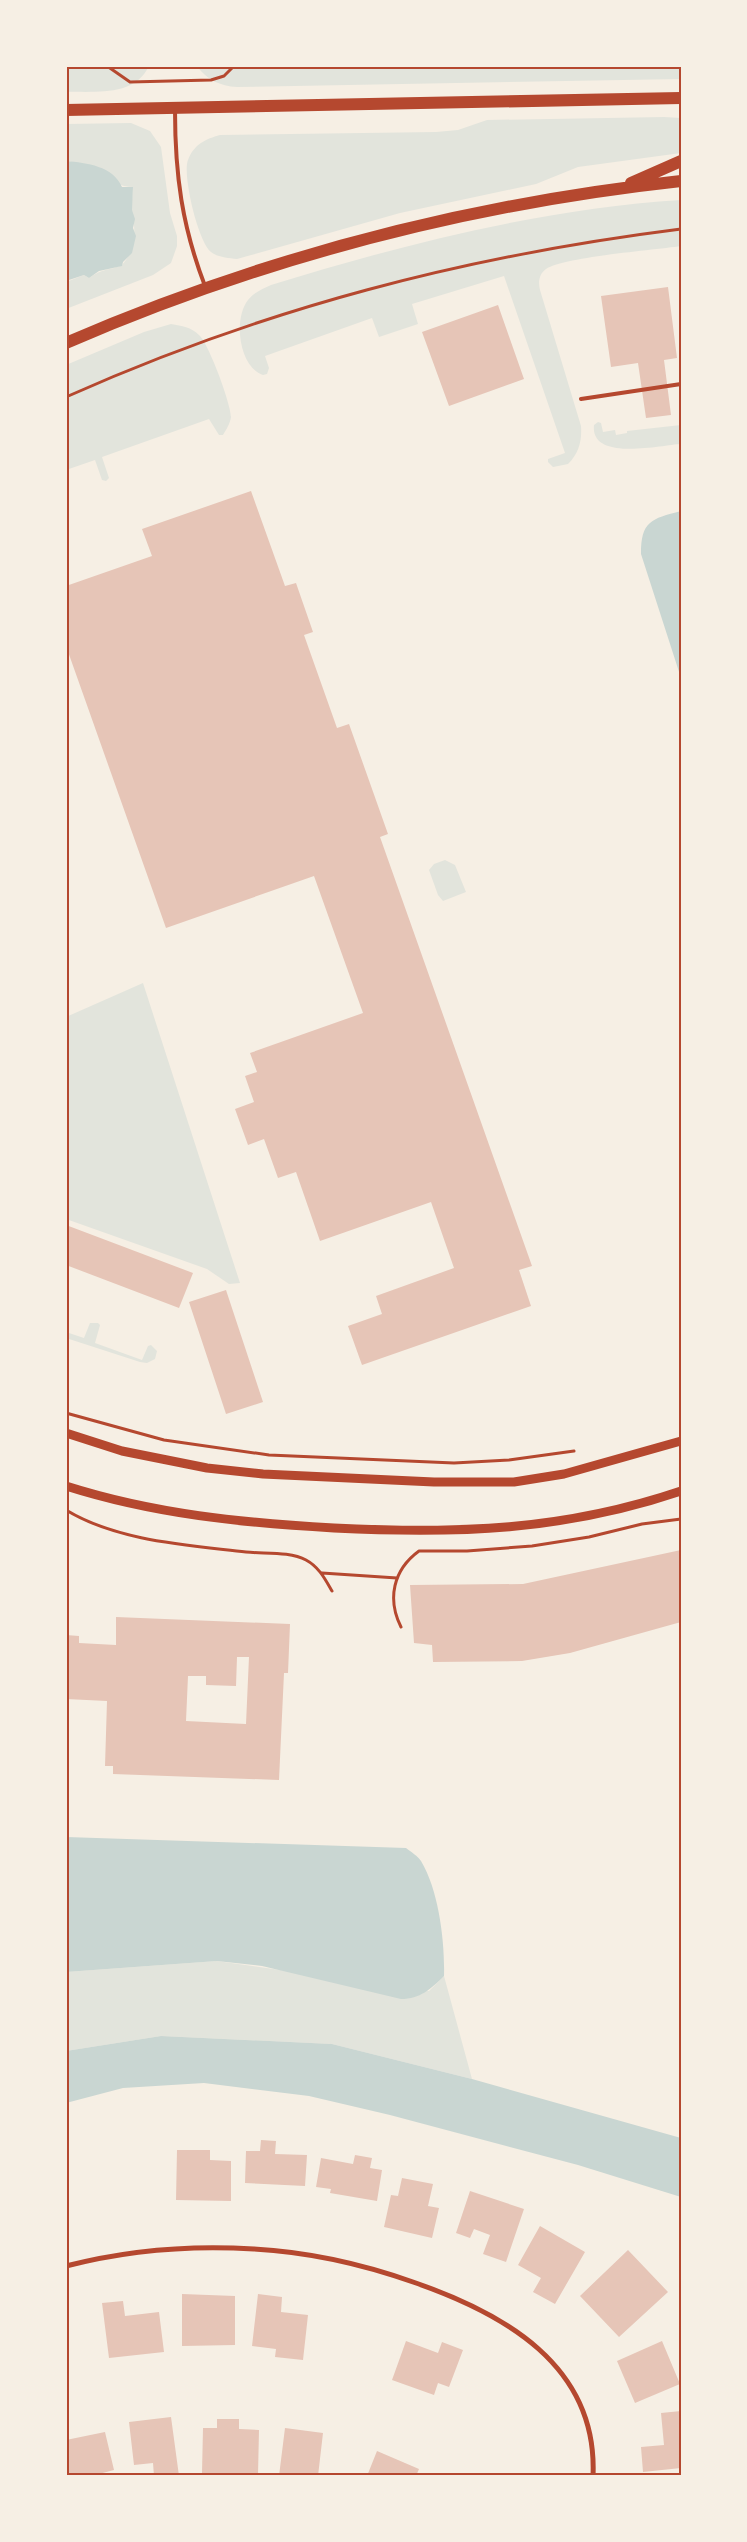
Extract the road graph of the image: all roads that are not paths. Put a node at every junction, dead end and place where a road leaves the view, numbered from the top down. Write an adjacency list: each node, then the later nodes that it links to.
1 (681, 98): 2 (main road)
2 (175, 108): 3 (main road); 7 (lane)
3 (66, 110)
4 (681, 161): 6 (main road)
5 (681, 181): 6 (main road)
6 (619, 188): 7 (main road)
7 (206, 288): 8 (main road)
8 (66, 343)
9 (681, 384): 10 (lane)
10 (581, 399)
11 (66, 1433): 12 (street)
12 (681, 1441)
13 (66, 1486): 14 (street)
14 (681, 1492)
15 (66, 2266): 16 (street)
16 (594, 2476)

